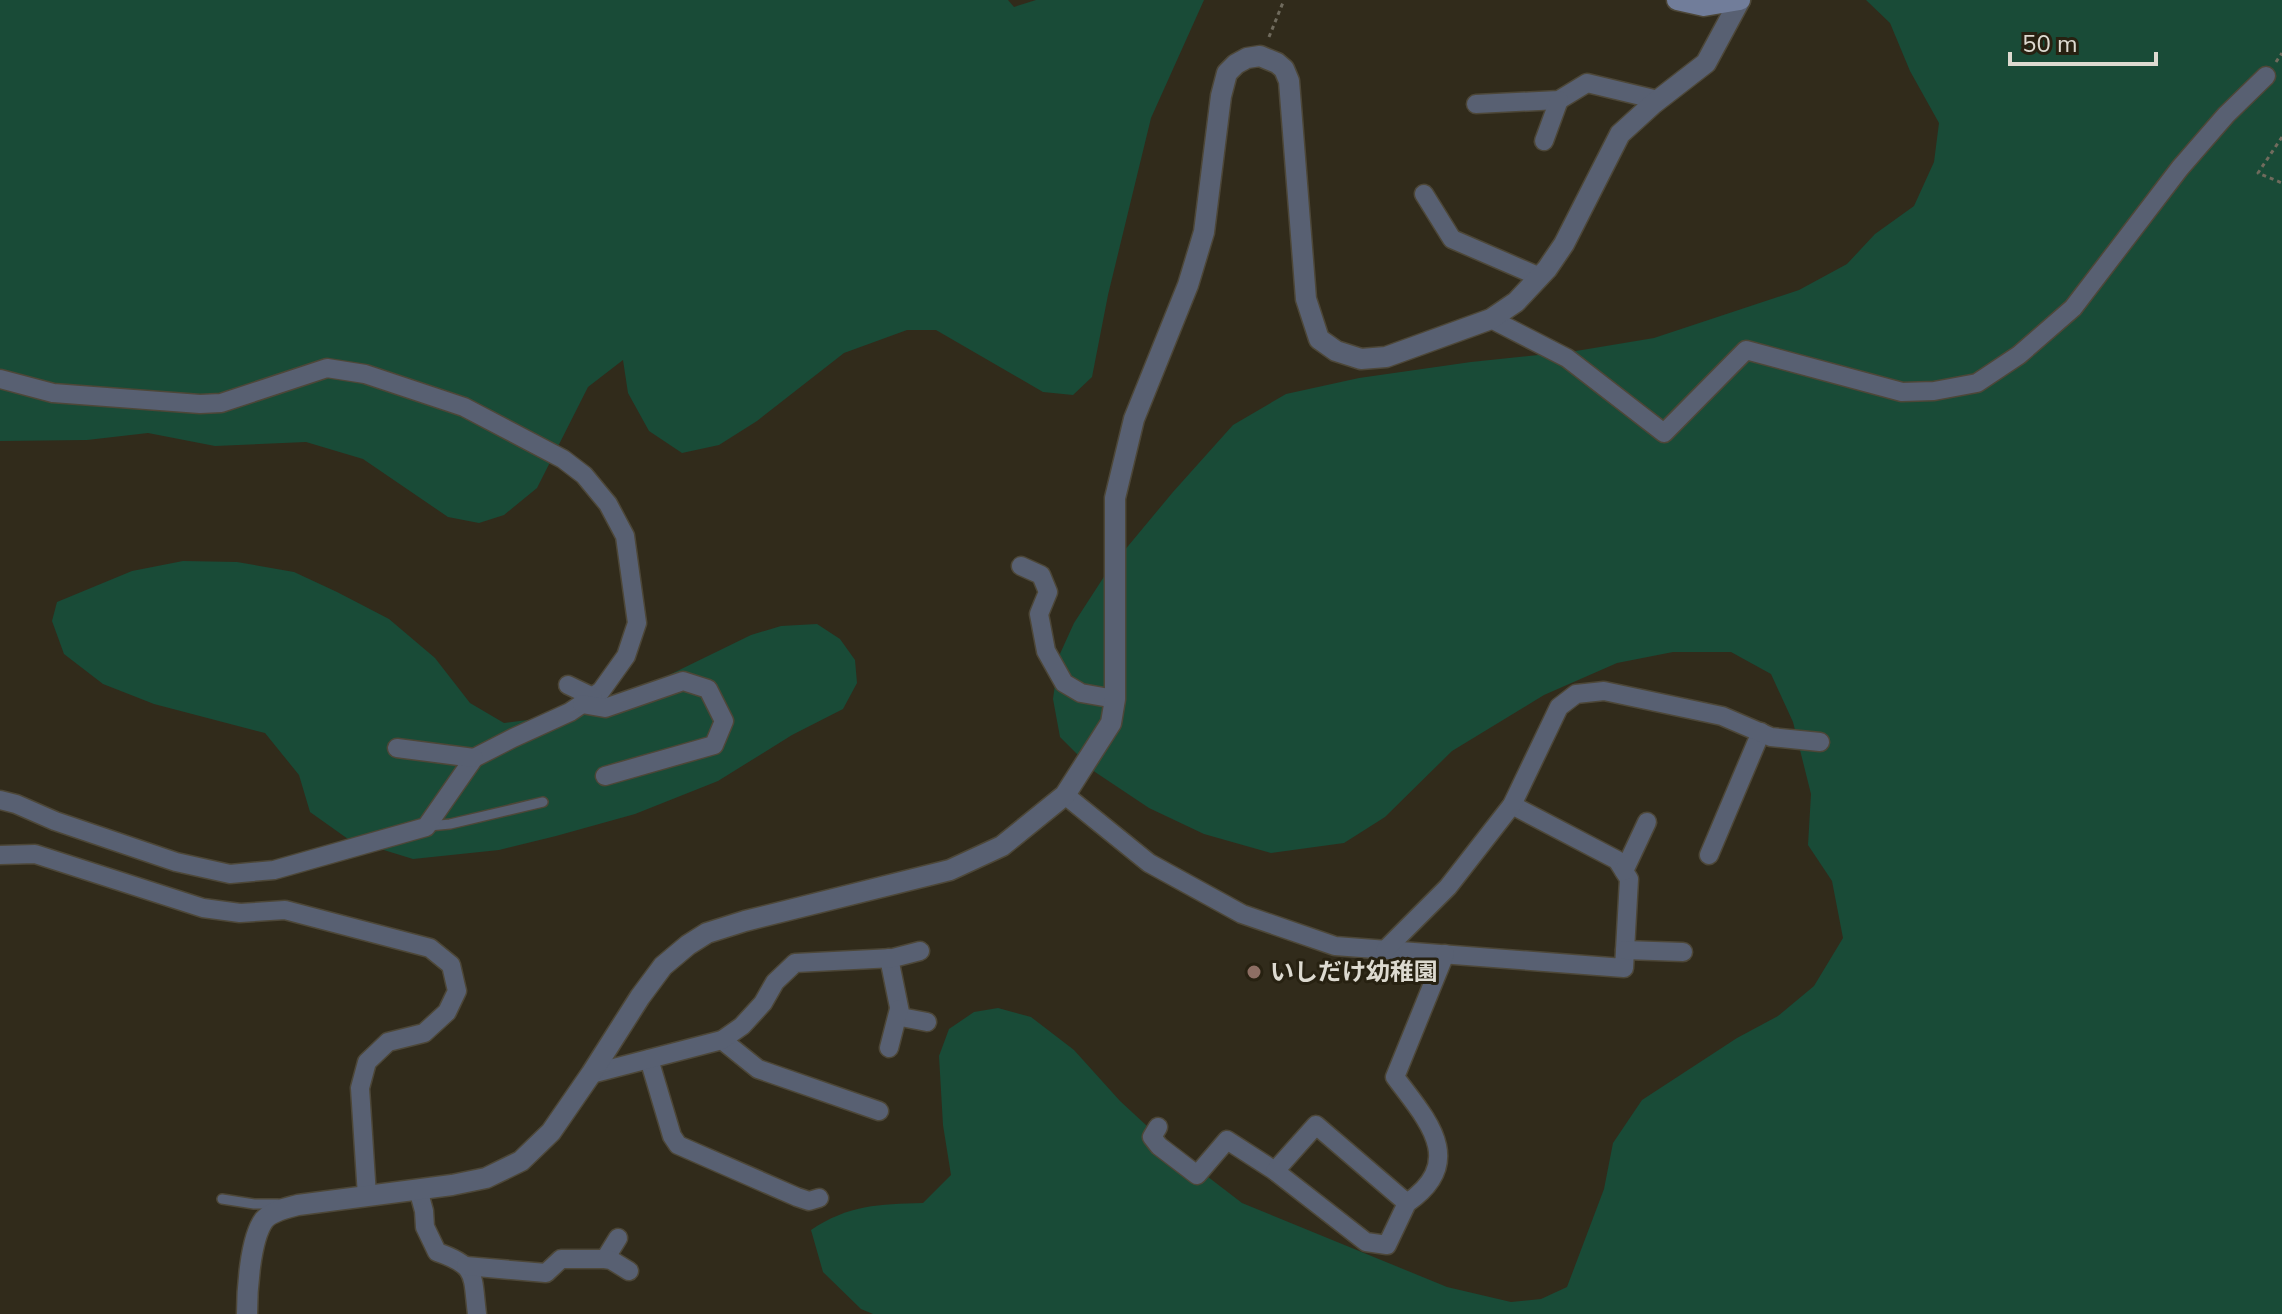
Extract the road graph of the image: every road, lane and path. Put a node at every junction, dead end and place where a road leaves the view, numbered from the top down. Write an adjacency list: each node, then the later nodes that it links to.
1 (1284, 0): 4 (path)
2 (1677, 0): 3 (main road)
3 (1740, 0): 7 (street)
4 (1260, 56): 14 (street); 18 (street)
5 (2266, 76): 14 (street)
6 (1559, 100): 7 (street); 8 (street); 10 (street)
7 (1658, 100): 13 (street)
8 (1476, 104)
9 (2282, 137): 11 (path)
10 (1544, 141)
11 (2282, 183)
12 (1424, 194): 13 (street)
13 (1540, 277): 14 (street)
14 (1491, 319)
15 (0, 379): 19 (street)
16 (1021, 566): 18 (street)
17 (568, 685): 19 (street)
18 (1115, 699): 25 (street)
19 (587, 700): 23 (street); 24 (street)
20 (1761, 732): 21 (street); 28 (street); 32 (street)
21 (1820, 742)
22 (397, 748): 23 (street)
23 (474, 758): 30 (street)
24 (605, 776)
25 (1065, 795): 34 (street); 45 (street)
26 (0, 800): 30 (street)
27 (543, 802): 30 (lane)
28 (1512, 805): 33 (street); 34 (street)
29 (1647, 822): 33 (street)
30 (426, 827)
31 (0, 855): 50 (street)
32 (1709, 855)
33 (1624, 871): 35 (street)
34 (1385, 950): 38 (street)
35 (1625, 950): 37 (street); 38 (street)
36 (920, 951): 39 (street)
37 (1683, 952)
38 (1445, 954): 53 (street)
39 (889, 958): 40 (street); 42 (street)
40 (899, 1009): 41 (street); 43 (street)
41 (927, 1022)
42 (722, 1040): 44 (street); 46 (street)
43 (889, 1048)
44 (649, 1059): 45 (street); 51 (street)
45 (591, 1074): 49 (street)
46 (879, 1111)
47 (1158, 1127): 48 (street)
48 (1275, 1171): 53 (street); 53 (street)
49 (418, 1189): 50 (street); 57 (street)
50 (367, 1196): 54 (street)
51 (819, 1198)
52 (222, 1199): 54 (lane)
53 (1407, 1203)
54 (298, 1205): 59 (street)
55 (618, 1238): 56 (street)
56 (605, 1259): 57 (street); 58 (street)
57 (466, 1266): 60 (street)
58 (629, 1271)
59 (247, 1314)
60 (477, 1314)

